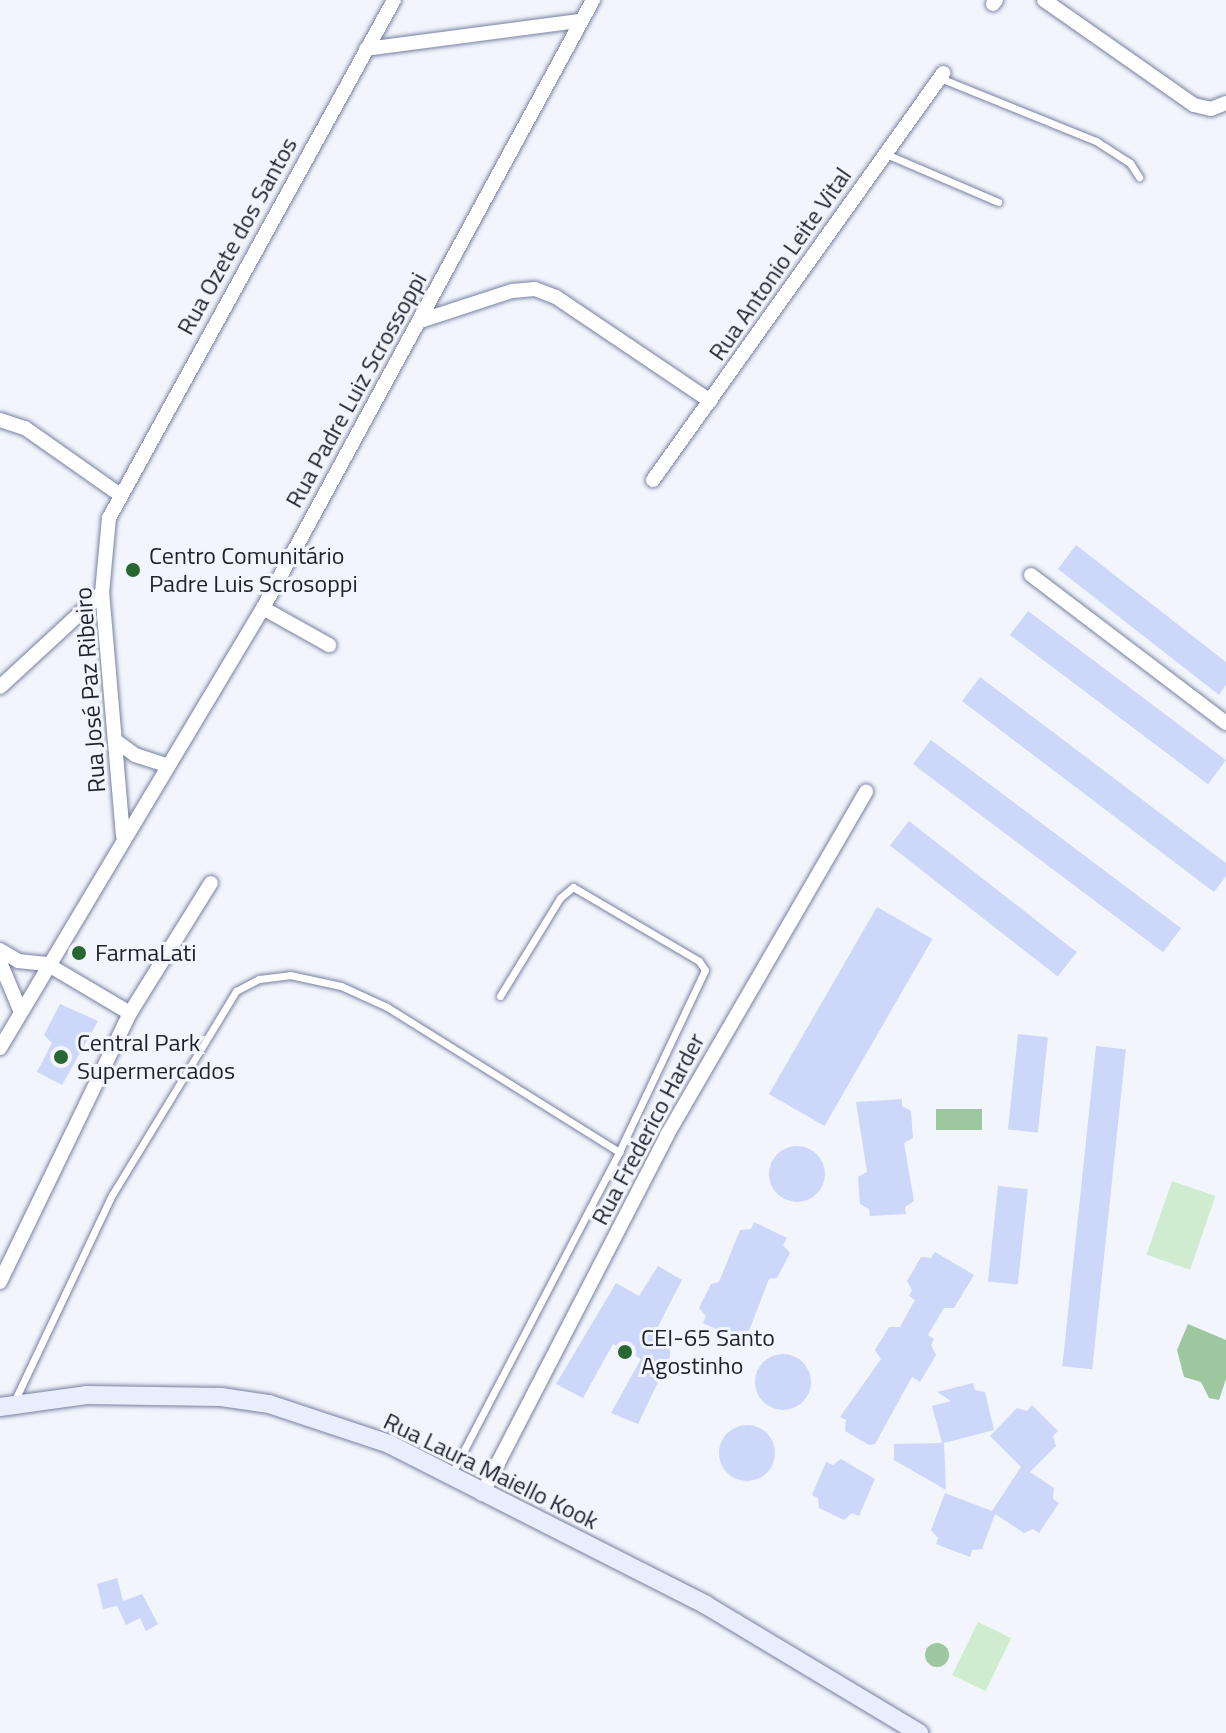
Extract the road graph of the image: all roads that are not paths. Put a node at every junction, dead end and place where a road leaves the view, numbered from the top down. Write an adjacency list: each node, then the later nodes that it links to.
1 (394, 0): 5 (street, Rua Ozete dos Santos)
2 (593, 0): 4 (street, Rua Padre Luiz Scrossoppi)
3 (1044, 0): 7 (street)
4 (580, 21): 5 (street); 11 (street, Rua Padre Luiz Scrossoppi)
5 (366, 49): 15 (street, Rua Ozete dos Santos)
6 (941, 76): 8 (street, Rua Antonio Leite Vital); 9 (lane)
7 (1226, 103)
8 (886, 154): 10 (lane); 12 (street, Rua Antonio Leite Vital)
9 (1139, 177)
10 (998, 202)
11 (420, 321): 12 (street); 18 (street, Rua Padre Luiz Scrossoppi)
12 (710, 401): 14 (street, Rua Antonio Leite Vital)
13 (0, 420): 15 (street)
14 (653, 480)
15 (119, 494): 17 (street, Rua José Paz Ribeiro)
16 (1031, 575): 21 (street)
17 (102, 593): 20 (street); 22 (street, Rua José Paz Ribeiro)
18 (263, 608): 19 (street); 23 (street, Rua Padre Luiz Scrossoppi)
19 (329, 645)
20 (0, 687)
21 (1226, 723)
22 (116, 741): 23 (street); 25 (street, Rua José Paz Ribeiro)
23 (166, 765): 25 (street, Rua Padre Luiz Scrossoppi)
24 (866, 792): 38 (street, Rua Frederico Harder)
25 (123, 836): 29 (street, Rua Padre Luiz Scrossoppi)
26 (211, 883): 32 (street)
27 (0, 950): 29 (street)
28 (0, 962): 31 (street)
29 (47, 964): 31 (street, Rua Padre Luiz Scrossoppi); 32 (street)
30 (500, 996): 34 (lane)
31 (20, 1010): 33 (street, Rua Padre Luiz Scrossoppi)
32 (130, 1013): 35 (street)
33 (0, 1048)
34 (619, 1152): 36 (lane); 37 (lane)
35 (0, 1282)
36 (6, 1406): 37 (main road, Rua Laura Maiello Kook)
37 (450, 1477): 38 (main road, Rua Laura Maiello Kook)
38 (482, 1494): 39 (main road, Rua Laura Maiello Kook)
39 (919, 1733)

